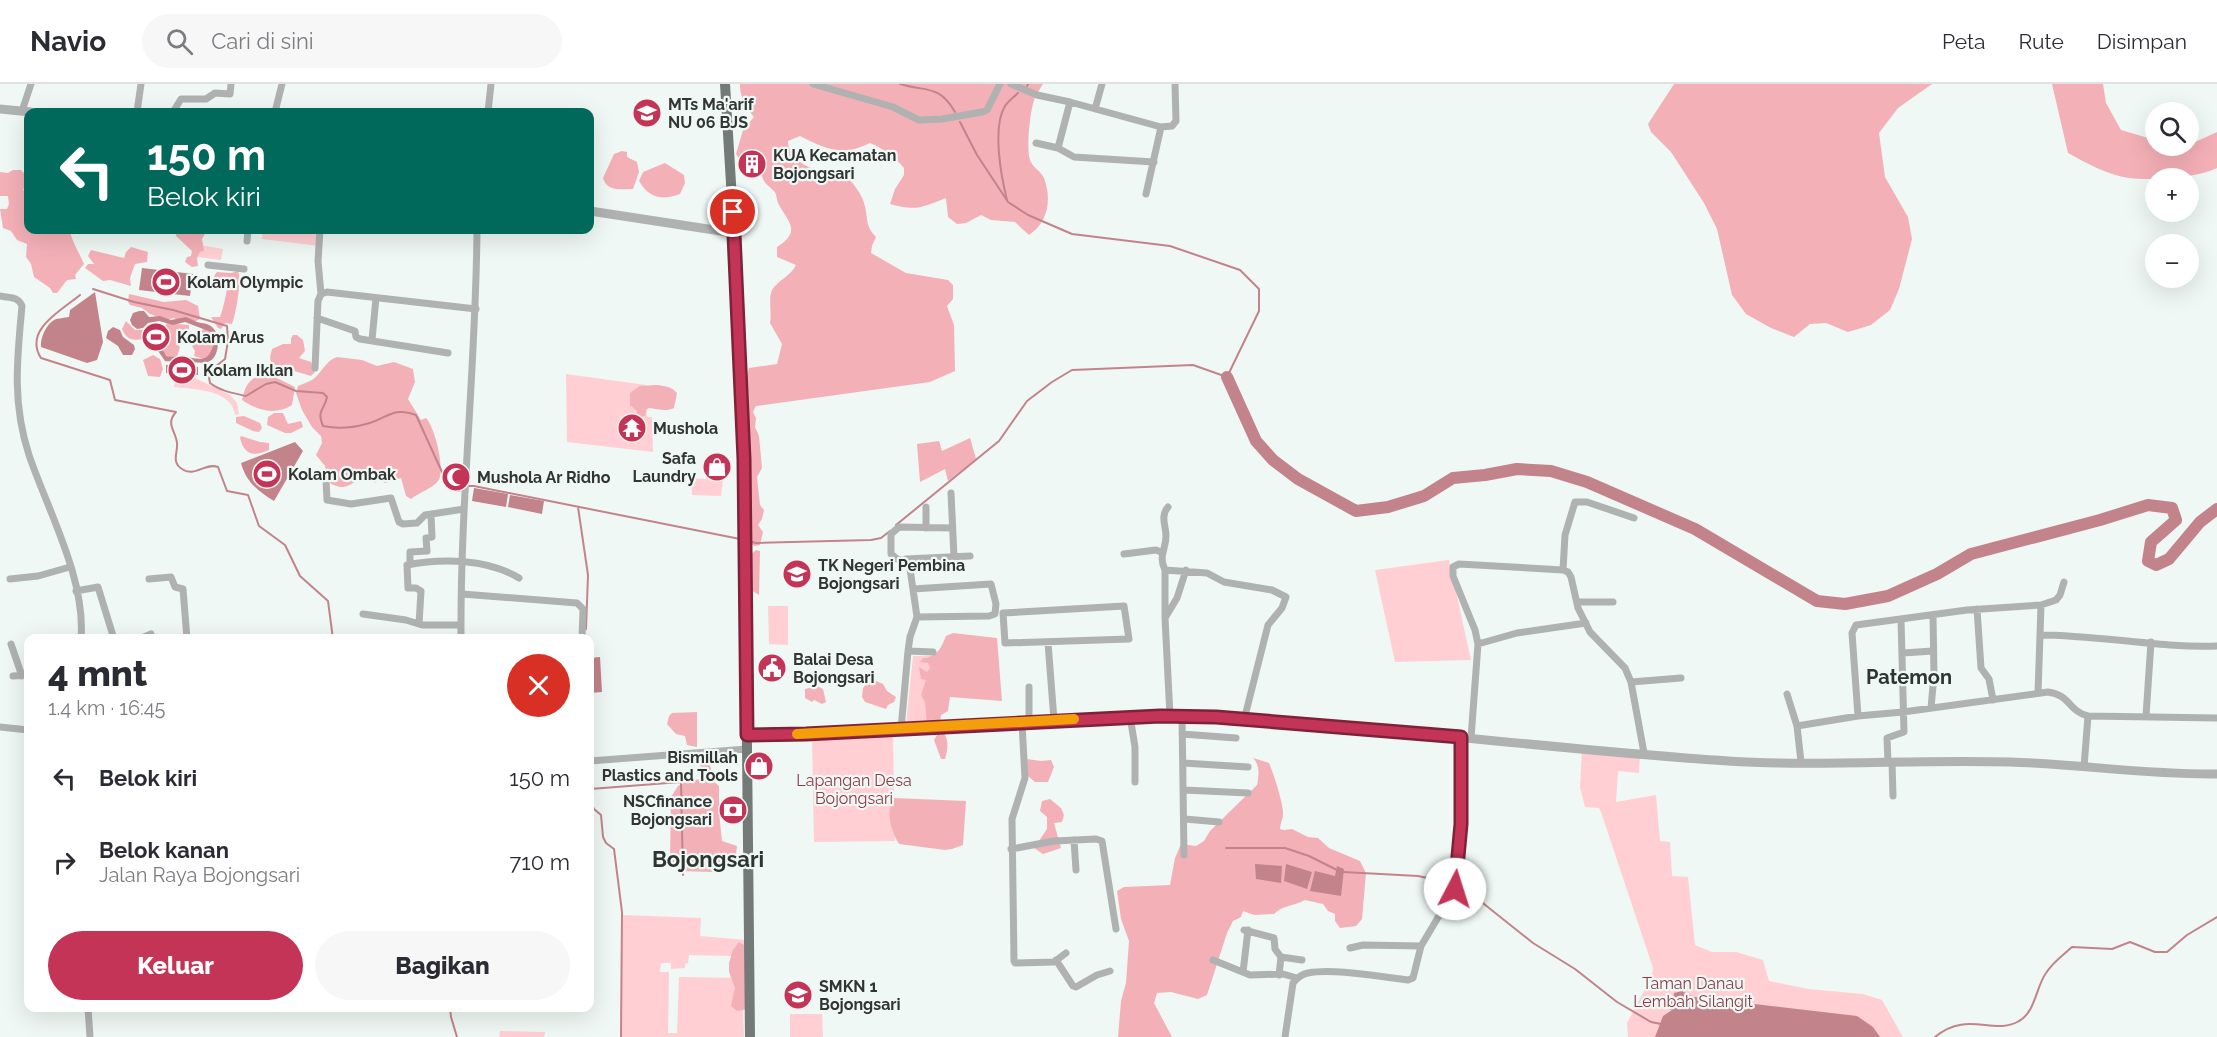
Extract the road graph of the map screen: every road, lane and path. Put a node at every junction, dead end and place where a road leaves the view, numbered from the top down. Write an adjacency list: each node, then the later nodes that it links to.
1 (31, 84): 14 (street)
2 (141, 84): 15 (street)
3 (231, 84): 16 (street)
4 (282, 84): 17 (street)
5 (491, 84): 18 (street)
6 (725, 84): 27 (main road)
7 (813, 84): 8 (street)
8 (1000, 84)
9 (1011, 84): 12 (street)
10 (1102, 84): 19 (street)
11 (1175, 84): 21 (street)
12 (1070, 102): 19 (street); 23 (street)
13 (0, 108): 20 (street)
14 (27, 108)
15 (138, 108)
16 (175, 108)
17 (276, 108)
18 (488, 108)
19 (1095, 109): 21 (street)
20 (24, 112)
21 (1161, 127): 24 (street)
22 (1036, 143): 23 (street)
23 (1058, 148): 24 (street)
24 (1154, 162): 25 (street)
25 (1146, 194)
26 (594, 212): 27 (street)
27 (734, 233): 122 (main road)
28 (248, 234): 31 (street)
29 (320, 234): 34 (street)
30 (477, 234): 37 (street)
31 (247, 241)
32 (208, 264): 33 (street)
33 (244, 269)
34 (321, 294): 36 (street); 38 (street)
35 (0, 296): 58 (street)
36 (376, 298): 37 (street); 39 (street)
37 (476, 309): 46 (street)
38 (317, 318): 39 (street); 41 (street)
39 (372, 340): 40 (street)
40 (448, 352)
41 (315, 368)
42 (326, 480): 47 (street)
43 (951, 493): 50 (street)
44 (926, 507): 49 (street)
45 (1168, 507): 51 (street)
46 (464, 509): 47 (street); 56 (street)
47 (430, 514): 57 (street)
48 (1634, 518): 61 (street)
49 (926, 528): 50 (street); 55 (street)
50 (951, 528): 54 (street)
51 (1161, 552): 52 (street); 59 (street)
52 (1124, 554)
53 (970, 556): 54 (street)
54 (954, 557): 55 (street)
55 (897, 560): 66 (street)
56 (463, 562): 57 (street); 62 (street); 68 (street)
57 (410, 564): 79 (street)
58 (70, 567): 63 (street); 67 (street)
59 (1165, 570): 60 (street); 76 (street)
60 (1186, 570): 76 (street); 115 (street)
61 (1563, 570): 69 (street); 90 (street)
62 (519, 578)
63 (10, 579)
64 (149, 579): 83 (street)
65 (2064, 582): 71 (street)
66 (913, 589): 75 (street); 75 (street)
67 (76, 591): 81 (street); 82 (street)
68 (462, 594): 80 (street); 85 (street)
69 (1577, 602): 70 (street); 78 (street)
70 (1613, 602)
71 (2041, 604): 72 (street); 86 (street)
72 (1977, 609): 74 (street); 104 (street)
73 (363, 614): 79 (street)
74 (1933, 615): 77 (street); 93 (street)
75 (917, 617): 92 (street)
76 (1165, 618): 108 (street)
77 (1901, 619): 95 (street); 110 (street)
78 (1586, 623): 90 (street); 100 (street)
79 (419, 624): 80 (street)
80 (461, 625): 84 (street)
81 (81, 634)
82 (113, 634)
83 (187, 634)
84 (461, 634)
85 (582, 634)
86 (2040, 635): 87 (street); 102 (street)
87 (2151, 642): 91 (street); 112 (street)
88 (1048, 643): 88 (street); 114 (street)
89 (10, 644): 96 (street)
90 (1478, 644): 123 (street)
91 (2217, 646)
92 (908, 651): 94 (street); 119 (street)
93 (1933, 651): 95 (street); 105 (street)
94 (933, 652)
95 (1903, 653): 106 (street)
96 (24, 673)
97 (24, 675): 98 (street)
98 (13, 676)
99 (1681, 678): 100 (street)
100 (1631, 682): 126 (street)
101 (1029, 687): 116 (street)
102 (2038, 693): 104 (street); 111 (street)
103 (1787, 694): 117 (street)
104 (1993, 700): 105 (street)
105 (1931, 708): 106 (street)
106 (1903, 712): 110 (street); 129 (street)
107 (1130, 716): 108 (street); 114 (street); 134 (street)
108 (1170, 716): 109 (street)
109 (1182, 716): 115 (street); 121 (street)
110 (1858, 716): 117 (street)
111 (2088, 716): 112 (street); 132 (street)
112 (2146, 716): 113 (street)
113 (2217, 718)
114 (1054, 720): 116 (street)
115 (1244, 720): 123 (street)
116 (1026, 722): 119 (street); 141 (street)
117 (1797, 726): 128 (street)
118 (0, 727): 120 (street)
119 (901, 729): 122 (street)
120 (24, 730)
121 (1182, 734): 124 (street); 130 (street)
122 (747, 735): 125 (main road)
123 (1466, 737): 126 (street); 145 (street)
124 (1236, 738)
125 (747, 749): 127 (street); 158 (main road)
126 (1644, 753): 128 (street)
127 (594, 761)
128 (1801, 762): 129 (street)
129 (1890, 762): 132 (street); 137 (street)
130 (1184, 763): 131 (street); 135 (street)
131 (1248, 767)
132 (2084, 767): 133 (street)
133 (2217, 774)
134 (1135, 782)
135 (1184, 790): 136 (street); 138 (street)
136 (1248, 793)
137 (1893, 796)
138 (1185, 819): 139 (street); 142 (street)
139 (1219, 822)
140 (1074, 840): 141 (street); 143 (street); 144 (street)
141 (1011, 849): 149 (street)
142 (1184, 855)
143 (1076, 870)
144 (1116, 929)
145 (1421, 946): 146 (street); 155 (street)
146 (1350, 948)
147 (1066, 953): 149 (street)
148 (1281, 957): 151 (street); 153 (street); 154 (street)
149 (1056, 960): 152 (street)
150 (1213, 960): 153 (street)
151 (1302, 960)
152 (1110, 971)
153 (1243, 972): 154 (street)
154 (1279, 975): 155 (street)
155 (1297, 978): 159 (street)
156 (88, 1012): 157 (street)
157 (90, 1037)
158 (750, 1037)
159 (1285, 1037)

